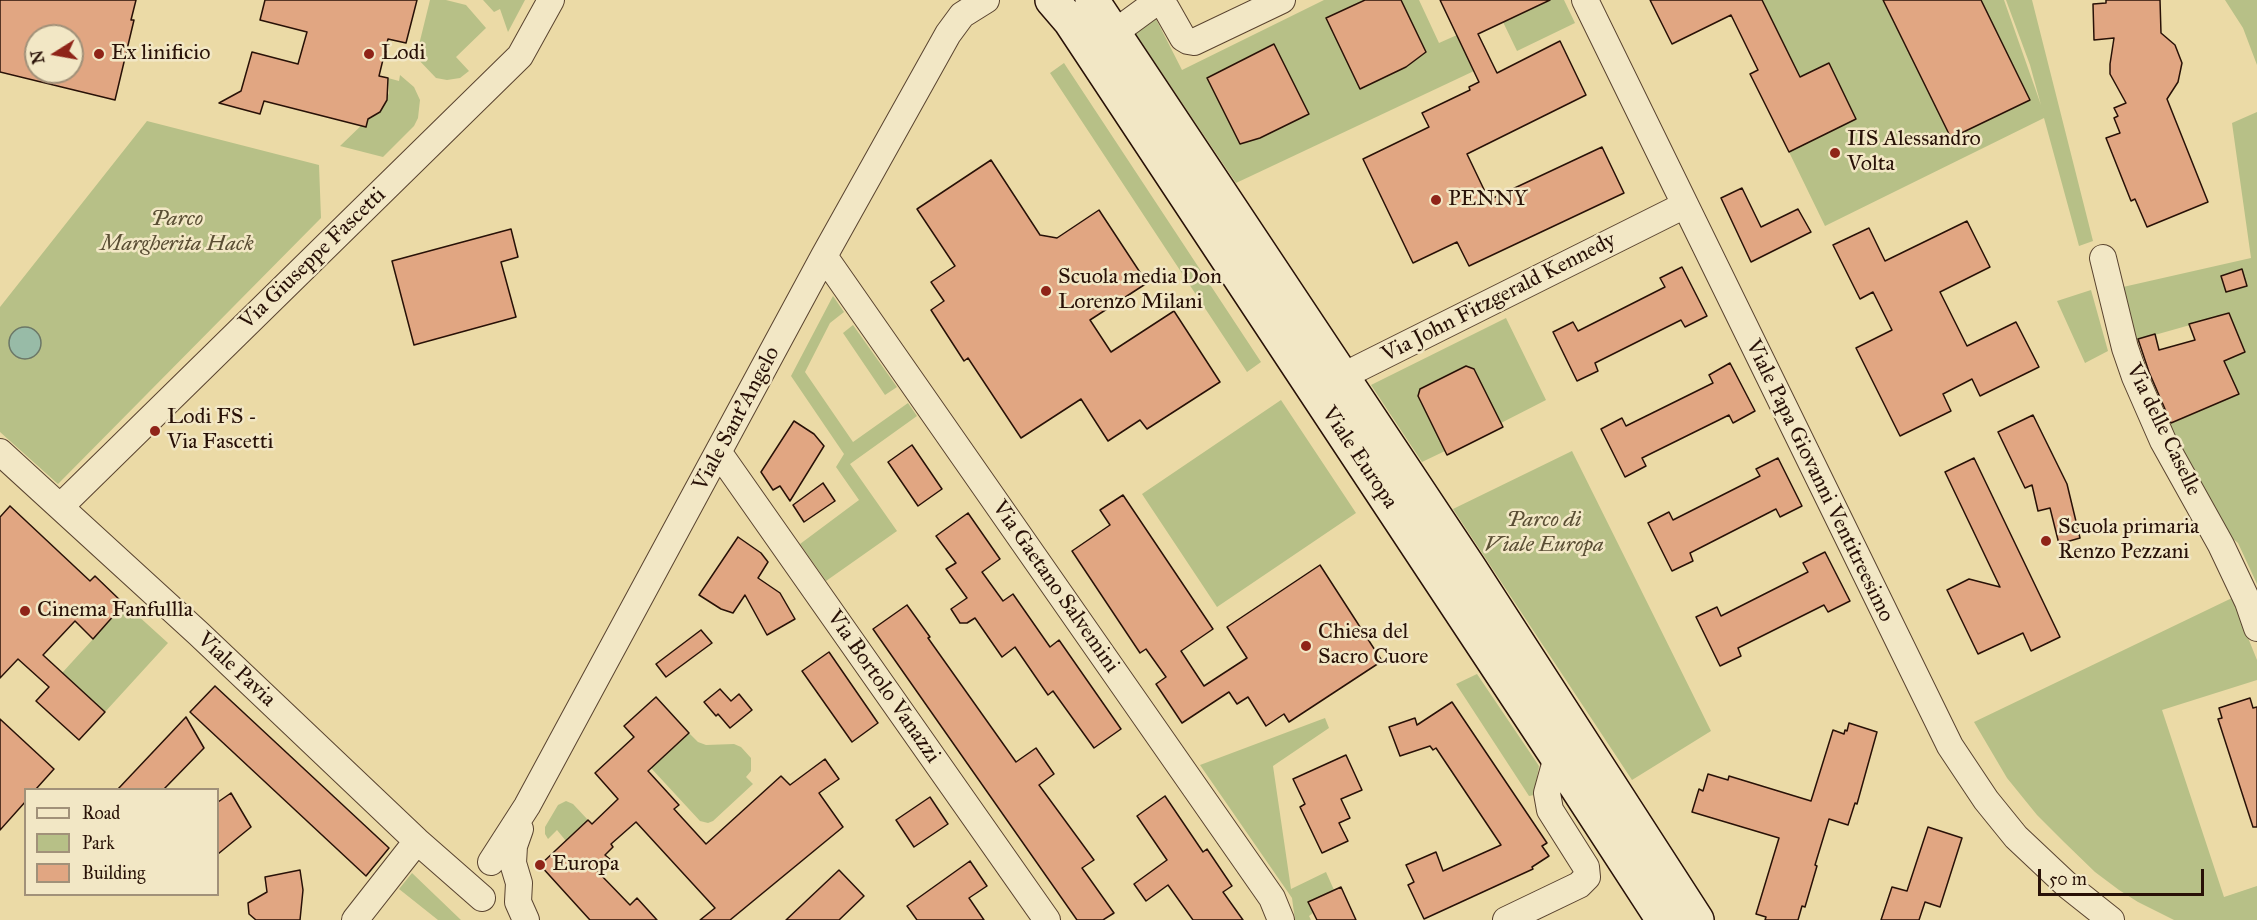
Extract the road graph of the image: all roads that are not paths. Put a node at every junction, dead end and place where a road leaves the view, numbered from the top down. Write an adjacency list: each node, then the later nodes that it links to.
1 (551, 0): 17 (street, Via Giuseppe Fascetti)
2 (954, 0): 10 (street, Viale Sant'Angelo)
3 (986, 0): 10 (street, Viale Sant'Angelo)
4 (1052, 0): 14 (street, Viale Europa)
5 (1092, 0): 9 (street, Viale Europa)
6 (1282, 0): 8 (street)
7 (1585, 0): 11 (street, Viale Papa Giovanni Ventitreesimo)
8 (1157, 1): 9 (street)
9 (1114, 33): 14 (street, Viale Europa)
10 (948, 34): 12 (street, Viale Sant'Angelo)
11 (1684, 204): 14 (street, Via John Fitzgerald Kennedy); 32 (street, Viale Papa Giovanni Ventitreesimo)
12 (824, 256): 16 (street, Viale Sant'Angelo); 28 (street, Via Gaetano Salvemini)
13 (2103, 258): 18 (street, Via delle Caselle)
14 (1328, 383): 19 (street, Viale Europa); 31 (street, Viale Europa)
15 (0, 452): 17 (street, Viale Pavia)
16 (719, 453): 22 (street, Viale Sant'Angelo); 27 (street, Via Bortolo Vanazzi)
17 (61, 506): 20 (street, Viale Pavia)
18 (2257, 628)
19 (1557, 757): 29 (street); 30 (street, Viale Europa)
20 (417, 841): 21 (street, Viale Pavia); 24 (street)
21 (449, 869): 22 (street); 23 (street)
22 (501, 873): 23 (street); 23 (street); 26 (street)
23 (485, 901): 25 (street)
24 (355, 920)
25 (513, 920)
26 (526, 920)
27 (1047, 920)
28 (1281, 920)
29 (1506, 920)
30 (1663, 920)
31 (1697, 920)
32 (2111, 920)

